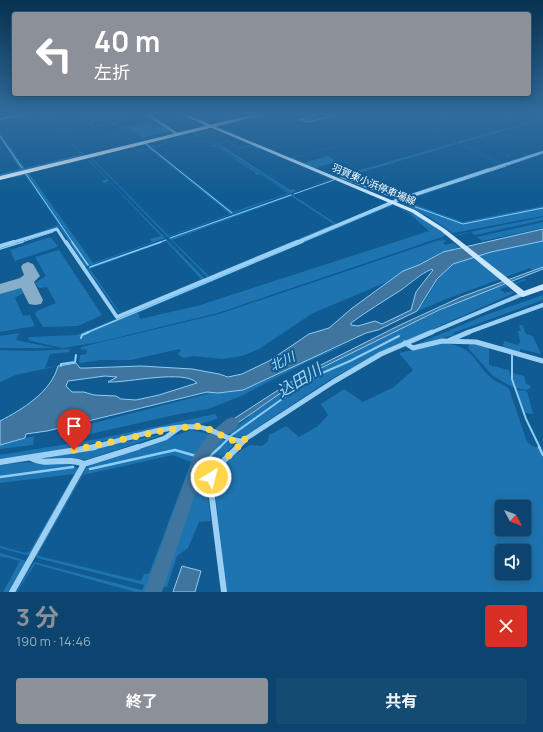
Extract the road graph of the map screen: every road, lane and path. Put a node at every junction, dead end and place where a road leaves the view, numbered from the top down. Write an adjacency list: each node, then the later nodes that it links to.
1 (146, 142): 4 (main road)
2 (247, 142): 5 (main road, 羽賀東小浜停車場線)
3 (543, 152): 5 (street)
4 (0, 178)
5 (392, 202): 6 (street); 8 (main road, 羽賀東小浜停車場線)
6 (0, 246)
7 (543, 287): 8 (main road)
8 (520, 292): 11 (street)
9 (543, 305): 10 (street)
10 (448, 340): 11 (street); 12 (street)
11 (405, 343): 14 (street)
12 (543, 361)
13 (179, 428): 14 (street); 15 (street); 17 (street)
14 (246, 439): 19 (street)
15 (31, 458): 16 (street); 17 (street)
16 (0, 462)
17 (84, 464): 18 (street)
18 (12, 592)
19 (224, 592)

